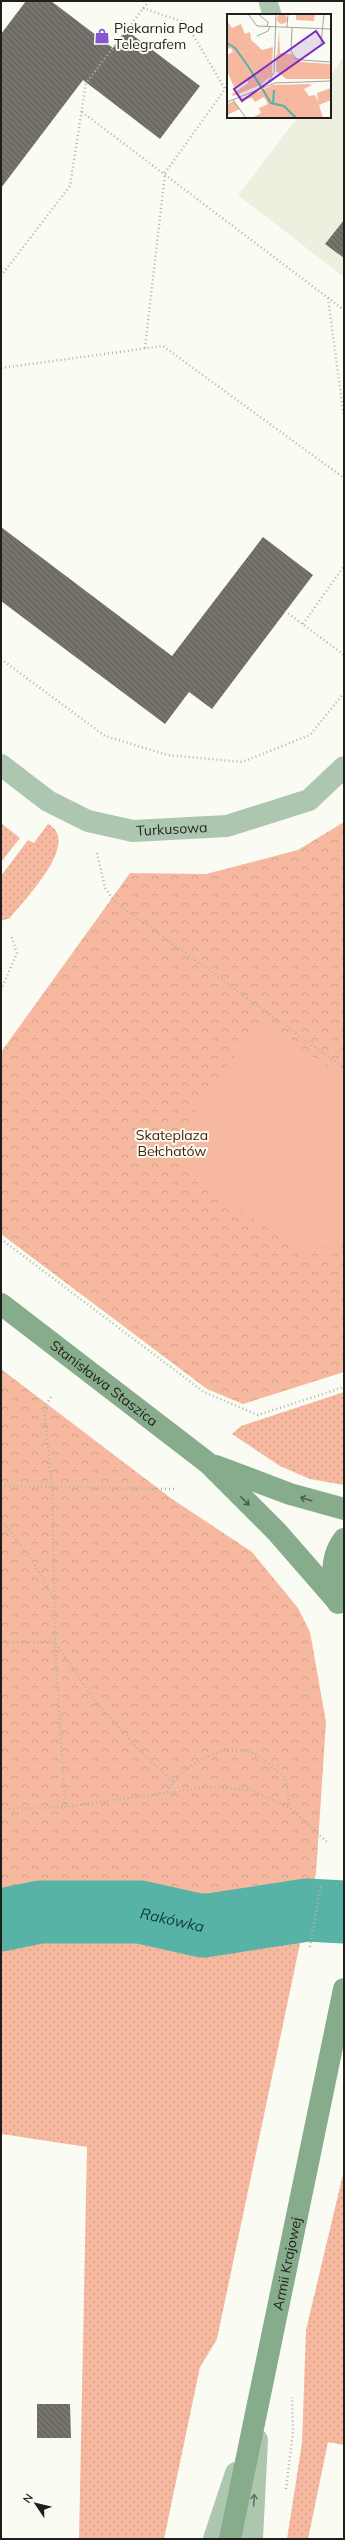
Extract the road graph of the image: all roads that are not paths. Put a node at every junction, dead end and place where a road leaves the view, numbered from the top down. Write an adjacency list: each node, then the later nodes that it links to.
1 (268, 1): 2 (lane)
2 (272, 14)
3 (1, 765): 4 (street, Turkusowa)
4 (344, 768)
5 (1, 1304): 6 (street, Stanisława Staszica)
6 (208, 1463): 7 (street, Stanisława Staszica, one-way to 6); 9 (street, Stanisława Staszica, one-way to 9)
7 (344, 1509)
8 (344, 1539): 9 (street)
9 (341, 1608)
10 (344, 1989): 11 (street, Armii Krajowej)
11 (259, 2407): 12 (street); 13 (street, Armii Krajowej); 14 (street, one-way to 11)
12 (214, 2539)
13 (230, 2539)
14 (252, 2539)

